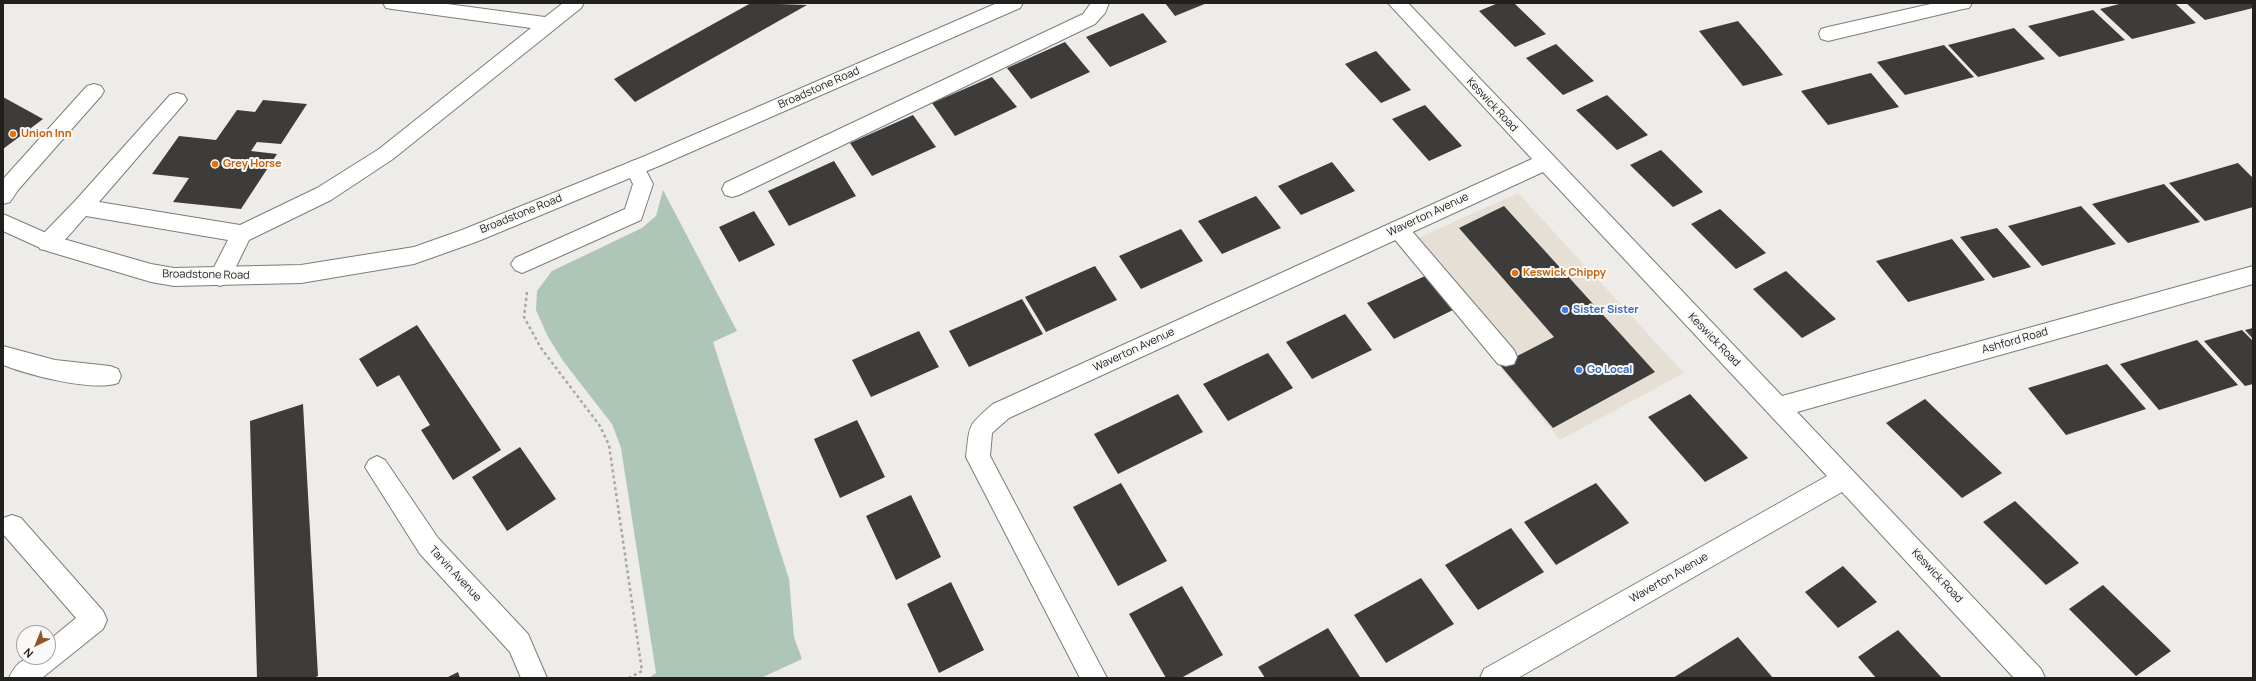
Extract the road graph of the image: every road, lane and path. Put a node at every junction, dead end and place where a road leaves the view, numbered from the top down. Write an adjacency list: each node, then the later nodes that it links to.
1 (392, 3): 7 (street)
2 (575, 3): 7 (street)
3 (1014, 3): 12 (street, Broadstone Road)
4 (1100, 3): 13 (street)
5 (1397, 3): 11 (street, Keswick Road)
6 (1963, 3): 8 (street)
7 (549, 24): 18 (street)
8 (1828, 34)
9 (94, 91): 14 (street)
10 (177, 100): 15 (street)
11 (1545, 162): 17 (street, Waverton Avenue); 27 (street, Keswick Road)
12 (635, 168): 20 (street); 22 (street, Broadstone Road)
13 (732, 189)
14 (3, 196)
15 (82, 207): 18 (street); 19 (street)
16 (3, 222): 19 (street, Broadstone Road)
17 (1398, 229): 25 (street); 36 (street, Waverton Avenue)
18 (242, 234): 22 (street)
19 (47, 243): 22 (street, Broadstone Road)
20 (522, 264)
21 (2253, 275): 27 (street, Ashford Road)
22 (220, 277)
23 (527, 290): 35 (path)
24 (3, 355): 26 (street)
25 (1506, 357)
26 (110, 376)
27 (1778, 407): 29 (street, Keswick Road)
28 (377, 467): 34 (street, Tarvin Avenue)
29 (1845, 478): 37 (street, Waverton Avenue); 38 (street, Keswick Road)
30 (12, 526): 31 (street)
31 (56, 651)
32 (38, 665): 33 (street)
33 (22, 678)
34 (534, 678)
35 (629, 678)
36 (1094, 678)
37 (1493, 678)
38 (2032, 678)

